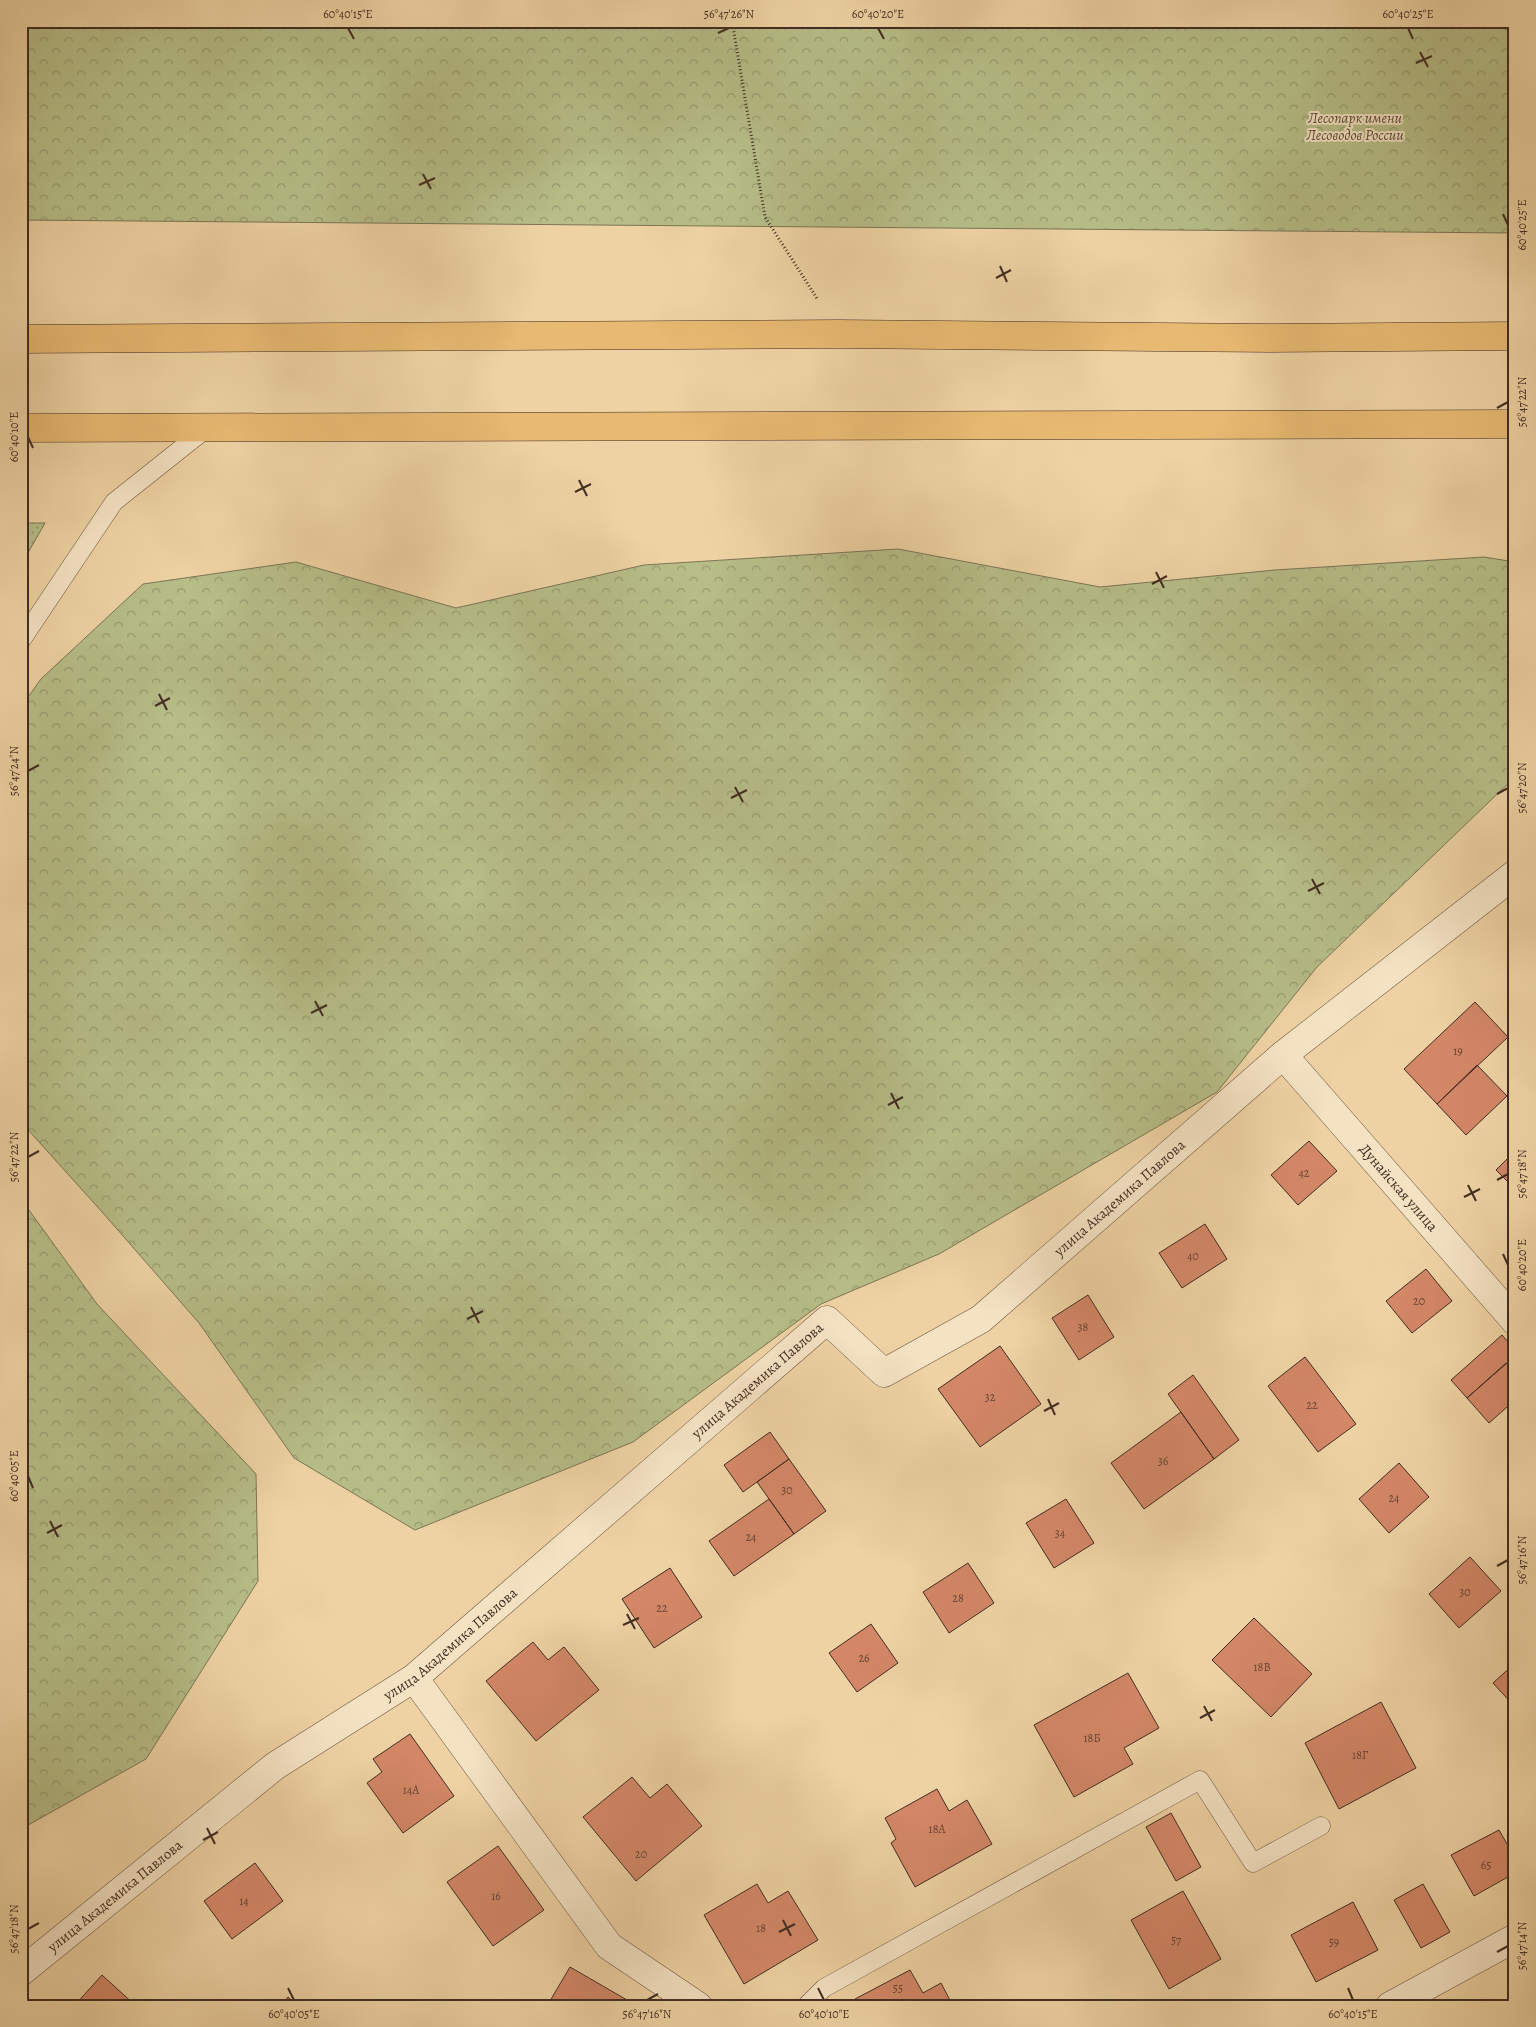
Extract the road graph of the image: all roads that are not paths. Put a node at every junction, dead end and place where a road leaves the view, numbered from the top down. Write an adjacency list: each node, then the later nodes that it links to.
1 (1515, 336): 2 (main road)
2 (21, 339)
3 (1515, 424): 5 (main road)
4 (21, 428): 5 (main road)
5 (207, 428): 6 (lane)
6 (21, 641)
7 (1515, 874): 8 (street, улица Академика Павлова)
8 (1283, 1055): 9 (street, Дунайская улица); 10 (street, улица Академика Павлова)
9 (1515, 1321)
10 (414, 1678): 13 (street, улица Академика Павлова); 14 (street)
11 (1321, 1826): 15 (lane)
12 (1515, 1938): 16 (street)
13 (21, 1972)
14 (698, 2006)
15 (806, 2006)
16 (1390, 2006)

